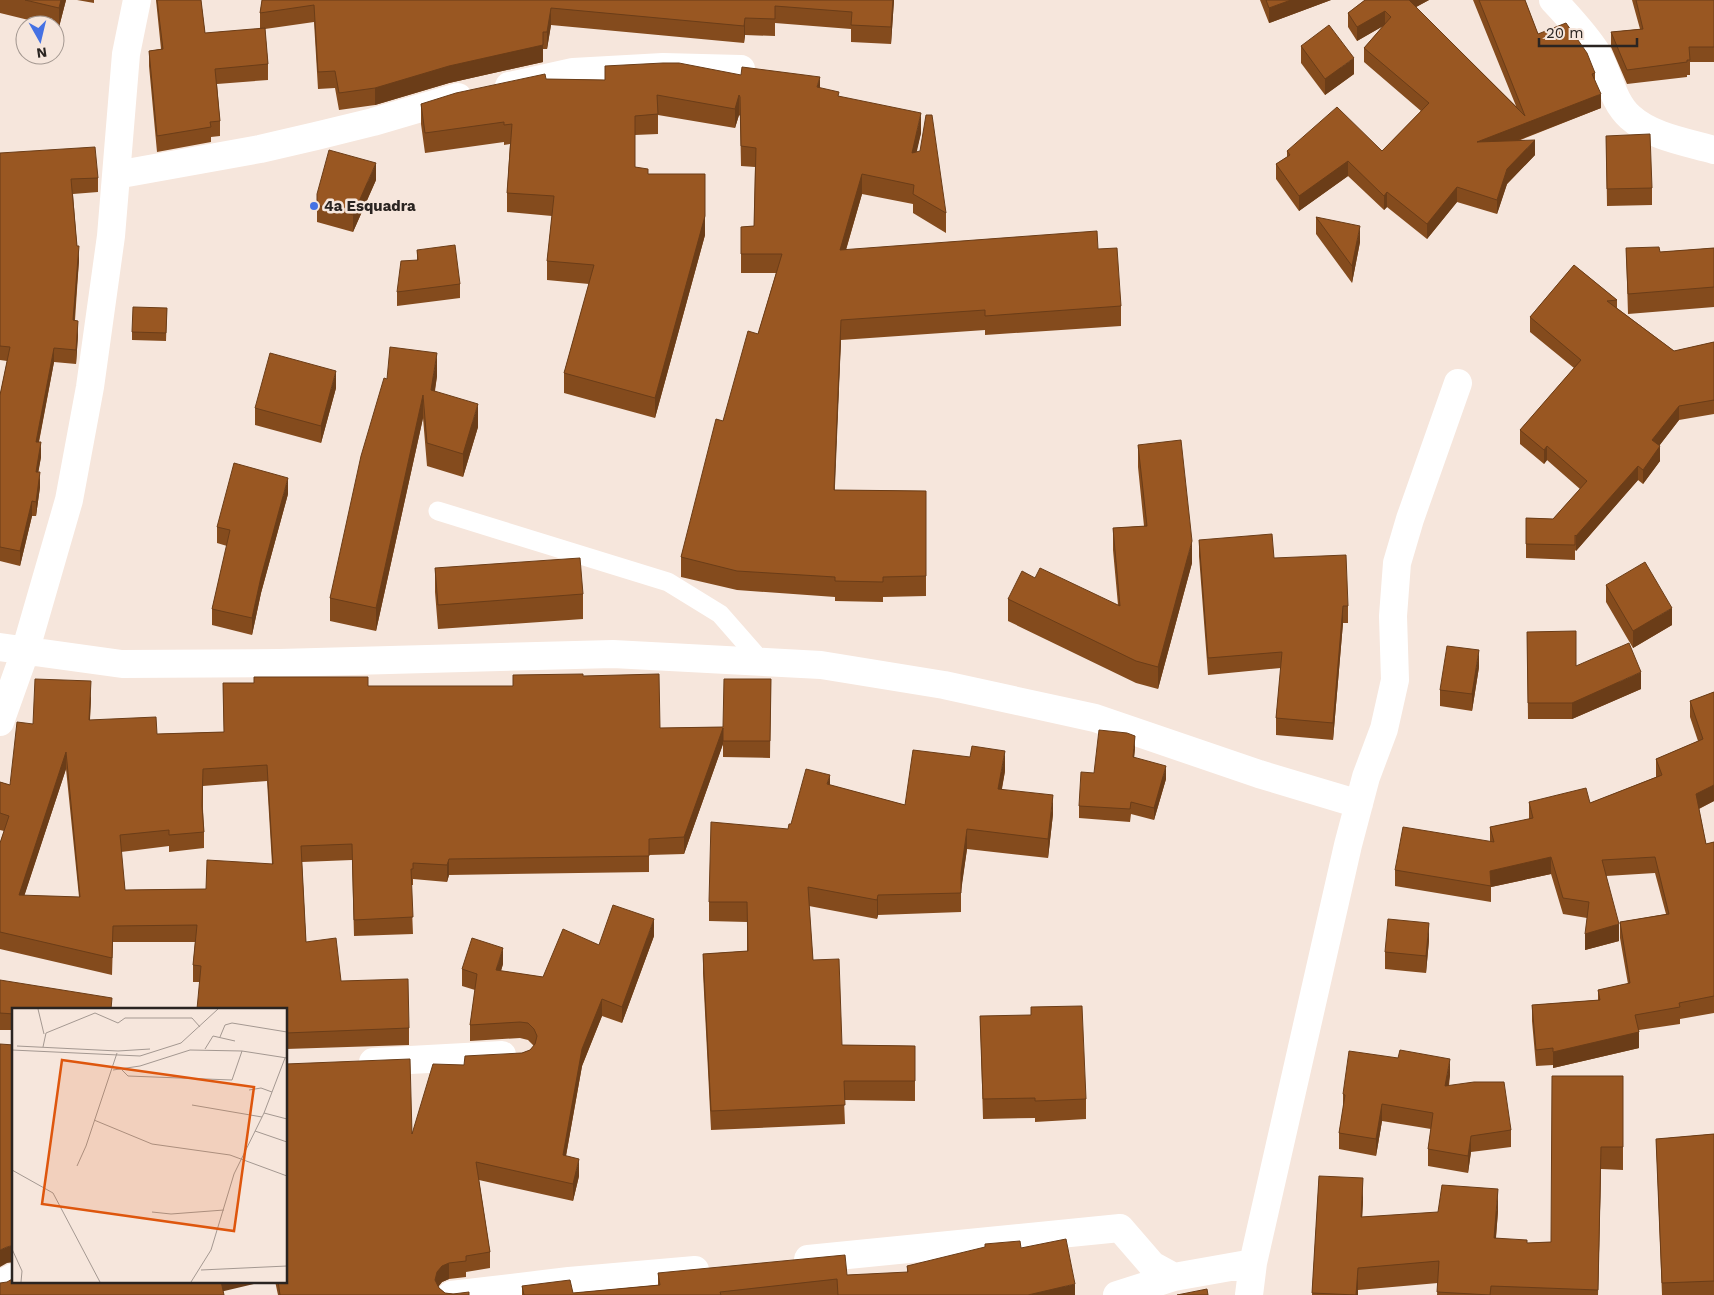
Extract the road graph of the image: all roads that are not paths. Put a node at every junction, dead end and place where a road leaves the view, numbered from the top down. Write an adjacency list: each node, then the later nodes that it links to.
1 (137, 0): 5 (street)
2 (1554, 0): 4 (street)
3 (741, 69): 5 (street)
4 (1714, 150)
5 (116, 175): 8 (street)
6 (1458, 383): 11 (street)
7 (438, 511): 9 (lane)
8 (12, 649): 9 (street); 10 (street)
9 (762, 662): 11 (street)
10 (0, 722)
11 (1359, 804): 15 (street)
12 (521, 1054): 13 (street)
13 (350, 1063)
14 (779, 1262): 17 (street)
15 (1253, 1263): 17 (street); 22 (street)
16 (720, 1268): 20 (street)
17 (1174, 1277): 21 (street)
18 (12, 1278): 19 (street)
19 (0, 1284)
20 (451, 1295)
21 (1117, 1295)
22 (1248, 1295)

